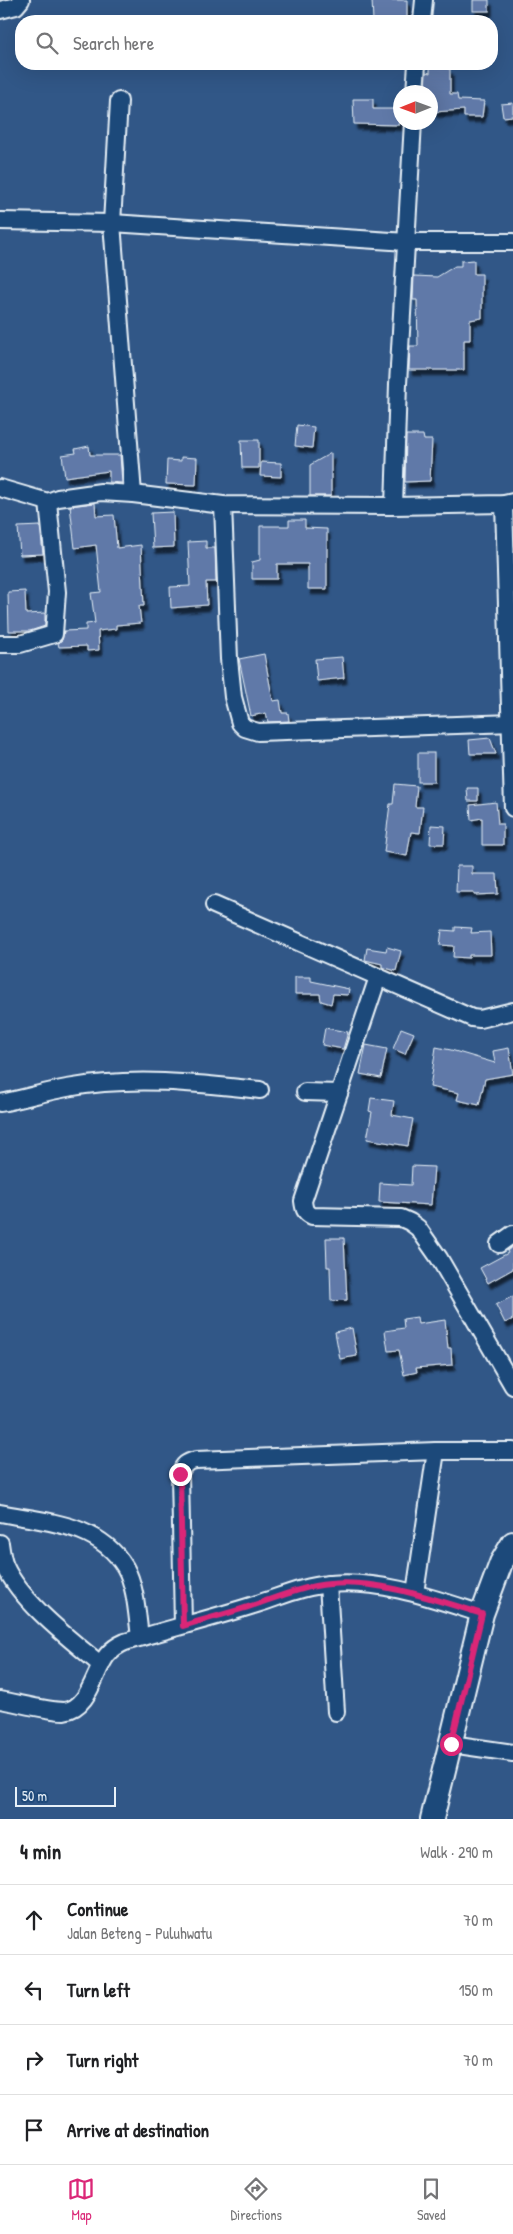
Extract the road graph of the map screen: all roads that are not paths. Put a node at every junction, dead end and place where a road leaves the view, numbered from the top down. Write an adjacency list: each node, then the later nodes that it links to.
1 (21, 0): 3 (street)
2 (424, 0): 4 (street)
3 (0, 10)
4 (423, 15)
5 (417, 70): 6 (street)
6 (416, 85)
7 (119, 101): 10 (street)
8 (414, 130): 11 (street)
9 (0, 221): 10 (street)
10 (112, 223): 11 (street); 14 (street)
11 (407, 242): 12 (street); 18 (street)
12 (513, 242)
13 (0, 488): 15 (street)
14 (134, 494): 15 (street); 17 (street)
15 (48, 502): 19 (street)
16 (509, 503): 18 (street); 20 (street)
17 (223, 505): 18 (street); 20 (street)
18 (394, 506)
19 (0, 644)
20 (511, 723): 21 (street)
21 (513, 808)
22 (214, 905): 23 (street)
23 (378, 977): 24 (street); 27 (street)
24 (513, 1011)
25 (260, 1090): 28 (street)
26 (305, 1092): 27 (street)
27 (340, 1093): 31 (street)
28 (0, 1103)
29 (513, 1234): 30 (street)
30 (499, 1244)
31 (513, 1386)
32 (436, 1451): 33 (street); 39 (street); 41 (street)
33 (513, 1452)
34 (0, 1513): 42 (street)
35 (0, 1543): 37 (street)
36 (513, 1543): 40 (street)
37 (2, 1564): 43 (street)
38 (328, 1584): 39 (street); 41 (street); 45 (street)
39 (415, 1593): 40 (street)
40 (482, 1614): 46 (street)
41 (183, 1626): 42 (street)
42 (140, 1637): 43 (street)
43 (101, 1666): 44 (street)
44 (0, 1700)
45 (336, 1712)
46 (451, 1744): 47 (street); 48 (street)
47 (513, 1753)
48 (432, 1819)

